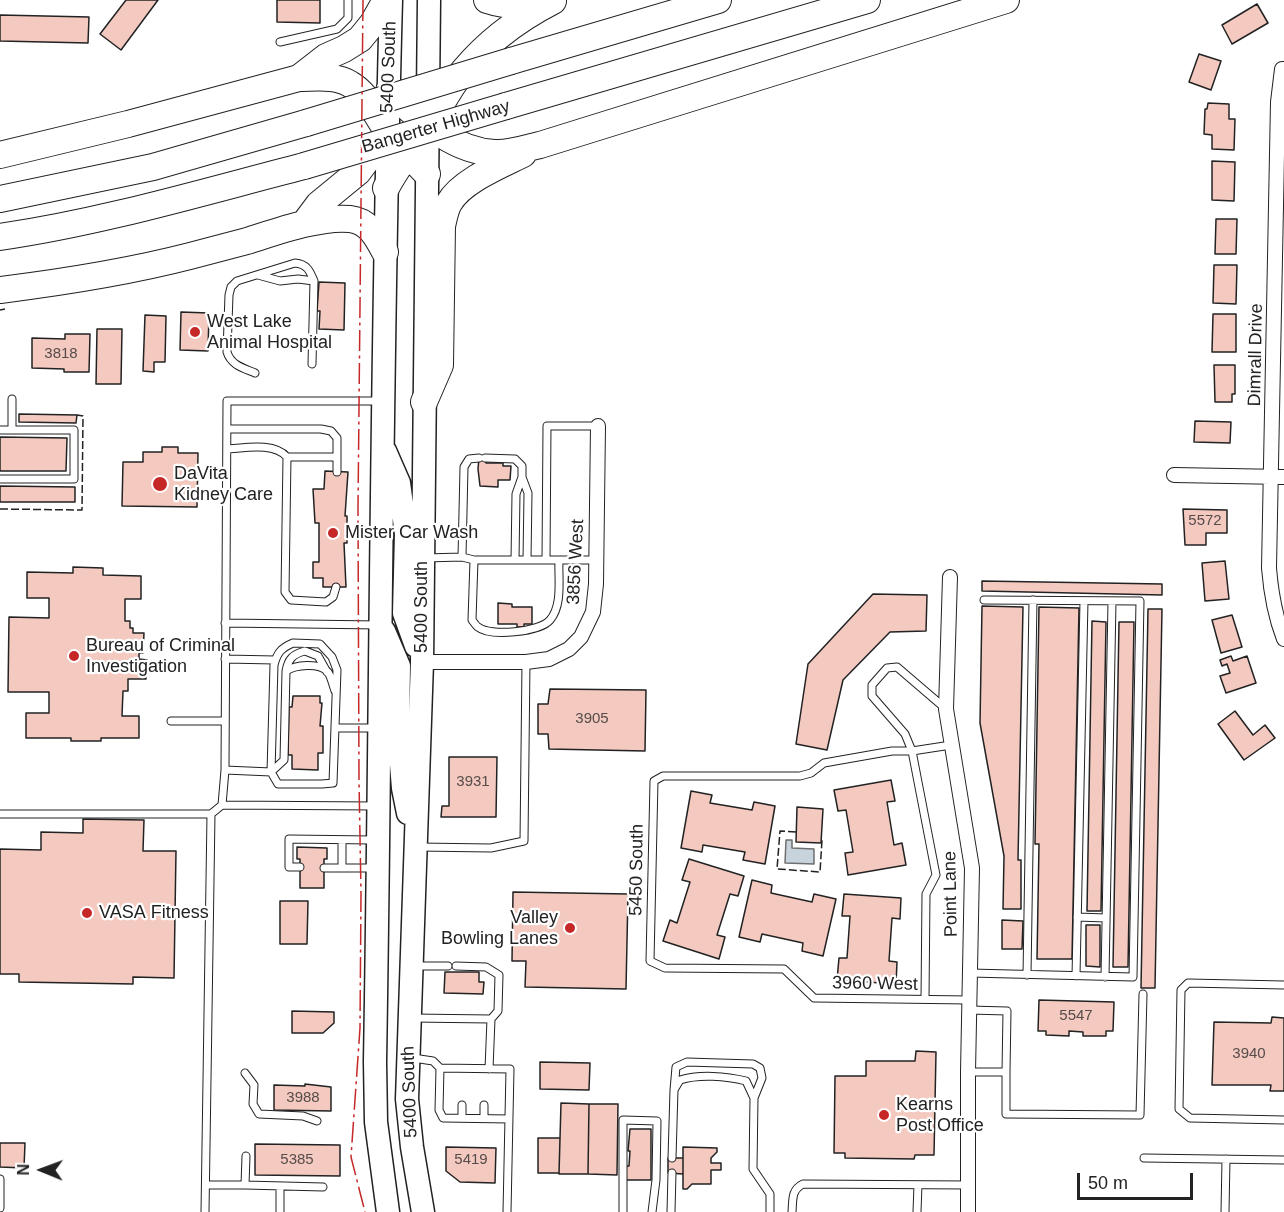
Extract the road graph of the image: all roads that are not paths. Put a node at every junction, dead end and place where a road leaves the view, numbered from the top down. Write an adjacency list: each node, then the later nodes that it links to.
1 (348, 0): 10 (lane)
2 (386, 0): 12 (highway)
3 (391, 0): 14 (main road, 5400 South)
4 (429, 0): 13 (main road, 5400 South)
5 (487, 0): 6 (highway)
6 (554, 0): 16 (highway)
7 (718, 0): 23 (highway, bridge)
8 (867, 0): 25 (highway, Bangerter Highway, bridge)
9 (1006, 0): 18 (highway)
10 (280, 42)
11 (1283, 69): 46 (street, Dimrall Drive)
12 (299, 78): 17 (highway); 20 (highway)
13 (428, 85): 15 (highway); 16 (main road, 5400 South)
14 (389, 90): 15 (highway); 17 (main road, 5400 South)
15 (408, 108): 16 (highway); 17 (highway)
16 (428, 126): 18 (highway); 19 (highway); 21 (main road, 5400 South)
17 (388, 132): 19 (highway); 22 (main road, 5400 South); 24 (highway)
18 (540, 145): 34 (highway)
19 (407, 152): 21 (highway); 22 (highway)
20 (0, 155)
21 (427, 174): 34 (main road, 5400 South)
22 (386, 188): 26 (main road, 5400 South)
23 (0, 200)
24 (304, 224): 26 (highway); 29 (highway)
25 (0, 237)
26 (385, 252): 33 (main road, 5400 South)
27 (258, 275): 28 (lane); 28 (lane); 31 (lane)
28 (314, 281): 30 (lane)
29 (0, 290)
30 (312, 364)
31 (255, 374)
32 (12, 399): 38 (lane)
33 (382, 401): 36 (lane); 39 (main road, 5400 South)
34 (424, 402): 49 (main road, 5400 South)
35 (598, 426): 53 (lane); 55 (street, 3856 West)
36 (227, 429): 40 (lane); 42 (lane)
37 (0, 430): 38 (lane)
38 (12, 430): 47 (lane)
39 (382, 444): 63 (main road, 5400 South); 67 (main road)
40 (227, 448): 41 (lane); 62 (lane)
41 (287, 457): 42 (lane); 57 (lane)
42 (337, 457): 43 (lane)
43 (337, 472)
44 (1174, 475): 46 (street)
45 (522, 477): 48 (lane); 51 (lane); 52 (lane)
46 (1278, 477): 64 (street, Dimrall Drive)
47 (0, 479)
48 (462, 557): 49 (lane); 50 (lane)
49 (423, 558): 67 (main road, 5400 South)
50 (474, 560): 51 (lane); 54 (lane)
51 (515, 560): 52 (lane)
52 (527, 560): 53 (lane)
53 (546, 560): 54 (lane)
54 (559, 560): 55 (lane)
55 (596, 560): 68 (street, 3856 West)
56 (950, 577): 72 (street, Point Lane)
57 (336, 587)
58 (984, 600): 59 (lane)
59 (1033, 600): 60 (lane); 97 (lane)
60 (1084, 601): 61 (lane); 92 (lane)
61 (1112, 601): 93 (lane); 99 (lane)
62 (225, 623): 63 (lane); 65 (lane)
63 (381, 626): 76 (main road, 5400 South); 87 (main road)
64 (1284, 639)
65 (225, 659): 66 (lane); 74 (lane)
66 (275, 660): 71 (lane); 80 (lane)
67 (422, 662): 68 (street, 3856 West); 87 (main road, 5400 South)
68 (526, 662): 87 (lane)
69 (286, 671): 70 (lane); 70 (lane); 80 (lane)
70 (327, 672): 71 (lane)
71 (337, 696): 75 (lane)
72 (946, 709): 77 (street, Point Lane); 78 (lane)
73 (171, 721): 74 (lane)
74 (225, 721): 79 (lane)
75 (335, 728): 76 (lane); 80 (lane)
76 (380, 728): 82 (main road, 5400 South)
77 (951, 745): 78 (lane); 96 (street, Point Lane)
78 (912, 751): 94 (lane, 5450 South); 102 (lane)
79 (225, 770): 80 (lane); 81 (lane)
80 (271, 772)
81 (222, 805): 82 (lane); 84 (lane)
82 (379, 807): 86 (main road, 5400 South)
83 (0, 814): 84 (lane)
84 (211, 814): 131 (lane)
85 (342, 840): 86 (lane); 88 (lane); 89 (lane)
86 (378, 840): 91 (main road, 5400 South)
87 (416, 847): 95 (main road, 5400 South)
88 (300, 867)
89 (342, 867): 90 (lane); 91 (lane)
90 (324, 868)
91 (378, 868): 140 (main road, 5400 South)
92 (1077, 917): 93 (lane); 98 (lane)
93 (1106, 918): 99 (lane)
94 (650, 960): 102 (lane, 3960 West)
95 (411, 966): 104 (main road, 5400 South); 105 (lane)
96 (970, 973): 97 (lane); 103 (street, Point Lane)
97 (1027, 975): 98 (lane)
98 (1076, 976): 99 (lane)
99 (1105, 977)
100 (1284, 985): 122 (lane)
101 (1143, 994): 111 (lane)
102 (925, 999): 103 (lane, 3960 West)
103 (969, 1005): 110 (street, Point Lane); 111 (lane, 3960 West)
104 (409, 1018): 105 (lane); 106 (main road, 5400 South)
105 (491, 1019): 109 (lane)
106 (408, 1057): 107 (lane); 141 (main road, 5400 South)
107 (440, 1068): 108 (lane); 119 (lane)
108 (462, 1069): 109 (lane); 113 (lane)
109 (487, 1069): 114 (lane); 121 (lane)
110 (968, 1072): 111 (lane); 134 (street, Point Lane)
111 (1006, 1072)
112 (246, 1073): 123 (lane)
113 (462, 1079)
114 (485, 1079)
115 (674, 1090): 116 (lane); 116 (lane); 125 (lane)
116 (754, 1098): 146 (lane)
117 (462, 1105): 119 (lane)
118 (484, 1105): 120 (lane)
119 (462, 1118): 120 (lane)
120 (484, 1118): 121 (lane)
121 (509, 1119): 142 (lane)
122 (1284, 1120)
123 (317, 1121)
124 (246, 1156): 132 (lane)
125 (672, 1158)
126 (1144, 1158): 127 (lane)
127 (1226, 1159): 128 (lane); 150 (lane)
128 (1284, 1160)
129 (672, 1173): 145 (lane)
130 (0, 1179): 137 (lane)
131 (206, 1185): 132 (lane); 138 (lane)
132 (245, 1185): 135 (lane)
133 (918, 1185): 134 (lane); 147 (lane); 148 (lane)
134 (968, 1185): 149 (street, Point Lane)
135 (280, 1186): 136 (lane); 139 (lane)
136 (323, 1187)
137 (0, 1208)
138 (205, 1212)
139 (280, 1212)
140 (388, 1212)
141 (423, 1212)
142 (507, 1212)
143 (623, 1212): 144 (lane)
144 (652, 1212)
145 (671, 1212)
146 (770, 1212)
147 (792, 1212)
148 (917, 1212)
149 (968, 1212)
150 (1225, 1212)

